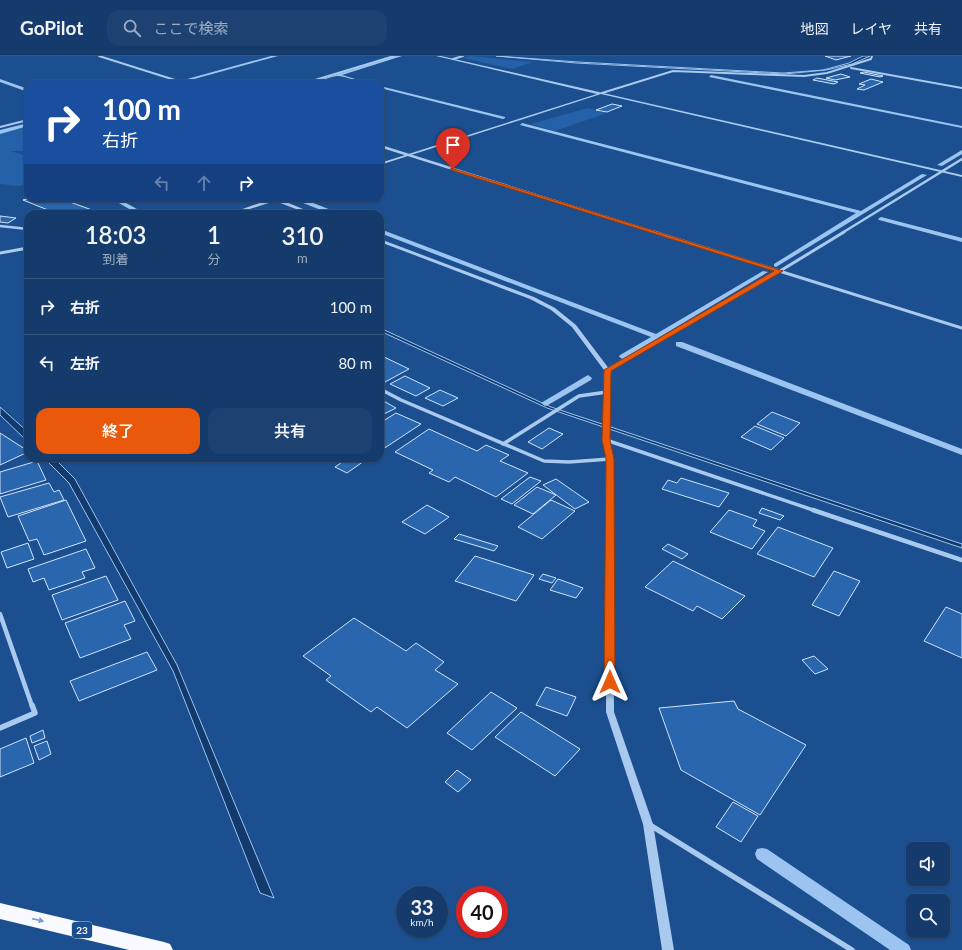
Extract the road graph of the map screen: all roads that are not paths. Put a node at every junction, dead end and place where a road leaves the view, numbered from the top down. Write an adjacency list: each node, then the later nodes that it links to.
1 (99, 56): 9 (street)
2 (394, 56): 10 (street)
3 (436, 56): 7 (street)
4 (463, 56): 7 (street)
5 (876, 56): 6 (street)
6 (873, 57): 8 (street)
7 (453, 59): 12 (street)
8 (849, 67): 11 (street); 12 (street)
9 (175, 80)
10 (315, 80)
11 (962, 88)
12 (602, 93): 16 (street); 19 (street)
13 (24, 121): 14 (street)
14 (0, 128)
15 (384, 147): 16 (street)
16 (408, 155): 18 (street); 30 (street)
17 (962, 159): 19 (street)
18 (384, 163)
19 (942, 171): 20 (street); 30 (street)
20 (962, 176)
21 (268, 202): 23 (street)
22 (284, 202): 24 (street)
23 (243, 210)
24 (303, 210)
25 (0, 226): 26 (street)
26 (24, 229)
27 (384, 242): 32 (street)
28 (24, 249): 29 (street)
29 (0, 253)
30 (780, 271): 31 (street); 32 (street)
31 (962, 328)
32 (607, 370): 34 (street)
33 (384, 391): 36 (street)
34 (607, 392): 35 (street); 36 (street)
35 (606, 440): 37 (street); 38 (street)
36 (503, 444): 37 (street)
37 (610, 459): 41 (street)
38 (962, 560)
39 (0, 614): 40 (street)
40 (0, 728)
41 (648, 824): 44 (street); 45 (street)
42 (0, 911): 43 (highway, 23, one-way to 43)
43 (164, 950)
44 (668, 950)
45 (852, 950)

